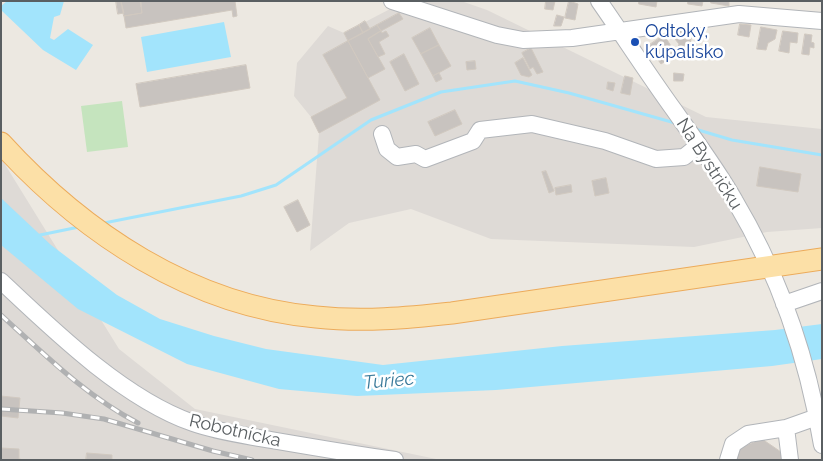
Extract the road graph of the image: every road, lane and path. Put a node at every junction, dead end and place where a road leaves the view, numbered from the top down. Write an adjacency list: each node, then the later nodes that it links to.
1 (392, 1): 5 (street)
2 (598, 1): 5 (street, Na Bystričku)
3 (740, 8): 4 (street); 5 (street)
4 (822, 21)
5 (620, 32): 8 (street, Na Bystričku)
6 (382, 134): 8 (street)
7 (1, 143): 10 (main road)
8 (698, 144): 10 (street, Na Bystričku)
9 (822, 259): 10 (main road)
10 (768, 266): 13 (street, Na Bystričku)
11 (1, 281): 17 (street, Robotnícka)
12 (822, 291): 13 (street)
13 (786, 309): 14 (street, Na Bystričku)
14 (818, 407): 15 (street); 16 (street, Na Bystričku)
15 (786, 428): 18 (street); 19 (street)
16 (822, 445)
17 (394, 460)
18 (728, 460)
19 (790, 460)

